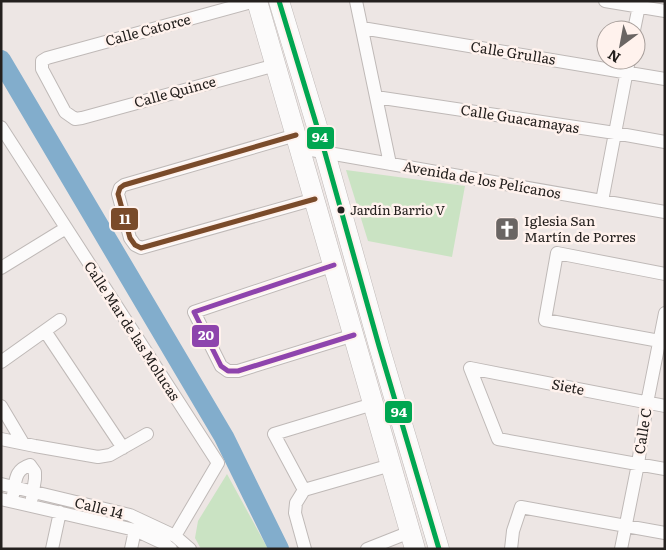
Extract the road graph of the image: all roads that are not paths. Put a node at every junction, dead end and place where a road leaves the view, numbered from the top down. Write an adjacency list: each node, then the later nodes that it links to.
1 (256, 1): 10 (main road); 15 (street, Calle Catorce)
2 (279, 1): 20 (main road)
3 (356, 1): 8 (street)
4 (605, 1): 5 (street)
5 (639, 4): 6 (street); 7 (street)
6 (665, 11)
7 (636, 20)
8 (362, 28): 9 (street, Calle Grullas); 14 (street)
9 (596, 61)
10 (276, 65): 15 (street, Calle Quince); 18 (main road)
11 (627, 70): 17 (street)
12 (639, 70): 13 (street, Calle Grullas)
13 (665, 79)
14 (376, 97): 17 (street, Calle Guacamayas); 21 (street)
15 (74, 119)
16 (1, 127): 25 (street, Calle Mar de las Molucas)
17 (615, 133): 19 (street, Calle Guacamayas); 23 (street)
18 (298, 142): 20 (street, Avenida de los Pelícanos); 22 (main road); 22 (street)
19 (665, 142)
20 (326, 152): 21 (street, Avenida de los Pelícanos); 65 (main road)
21 (390, 164): 23 (street, Avenida de los Pelícanos)
22 (315, 199): 26 (main road)
23 (602, 201): 24 (street, Avenida de los Pelícanos)
24 (665, 212)
25 (66, 228): 27 (street); 57 (street, Calle Mar de las Molucas)
26 (334, 265): 32 (main road); 32 (street)
27 (2, 266)
28 (665, 274): 33 (street)
29 (665, 313): 33 (street, Calle C)
30 (60, 320): 31 (street)
31 (45, 331): 34 (street); 42 (street)
32 (354, 335): 36 (main road)
33 (662, 342): 35 (street, Calle C)
34 (1, 362)
35 (647, 403): 38 (street, Siete); 43 (street, Calle C); 43 (street, Siete)
36 (374, 404): 44 (main road); 49 (street)
37 (1, 406): 41 (street)
38 (665, 406)
39 (147, 434): 42 (street)
40 (1, 438): 41 (street)
41 (29, 444): 42 (street); 45 (street)
42 (123, 448)
43 (638, 464): 46 (street); 54 (street, Calle C)
44 (391, 465): 49 (street); 58 (main road)
45 (30, 466): 48 (street); 50 (street)
46 (665, 469)
47 (1, 484): 48 (street, Calle 14)
48 (15, 488): 50 (street, Calle 14); 51 (street)
49 (304, 490): 63 (street)
50 (33, 492): 52 (street); 57 (street, Calle 14)
51 (6, 500): 52 (street, Calle 14)
52 (30, 506): 53 (street, Calle 14)
53 (60, 512): 55 (street, Calle 14); 59 (street)
54 (625, 526): 56 (street); 66 (street); 67 (street, Calle C)
55 (135, 530): 60 (street); 61 (street, Calle 14)
56 (665, 533)
57 (175, 536): 62 (street, Calle 14)
58 (413, 540): 64 (street)
59 (52, 549)
60 (131, 549)
61 (171, 549)
62 (190, 549)
63 (305, 549)
64 (367, 549)
65 (439, 549)
66 (511, 549)
67 (621, 549)

